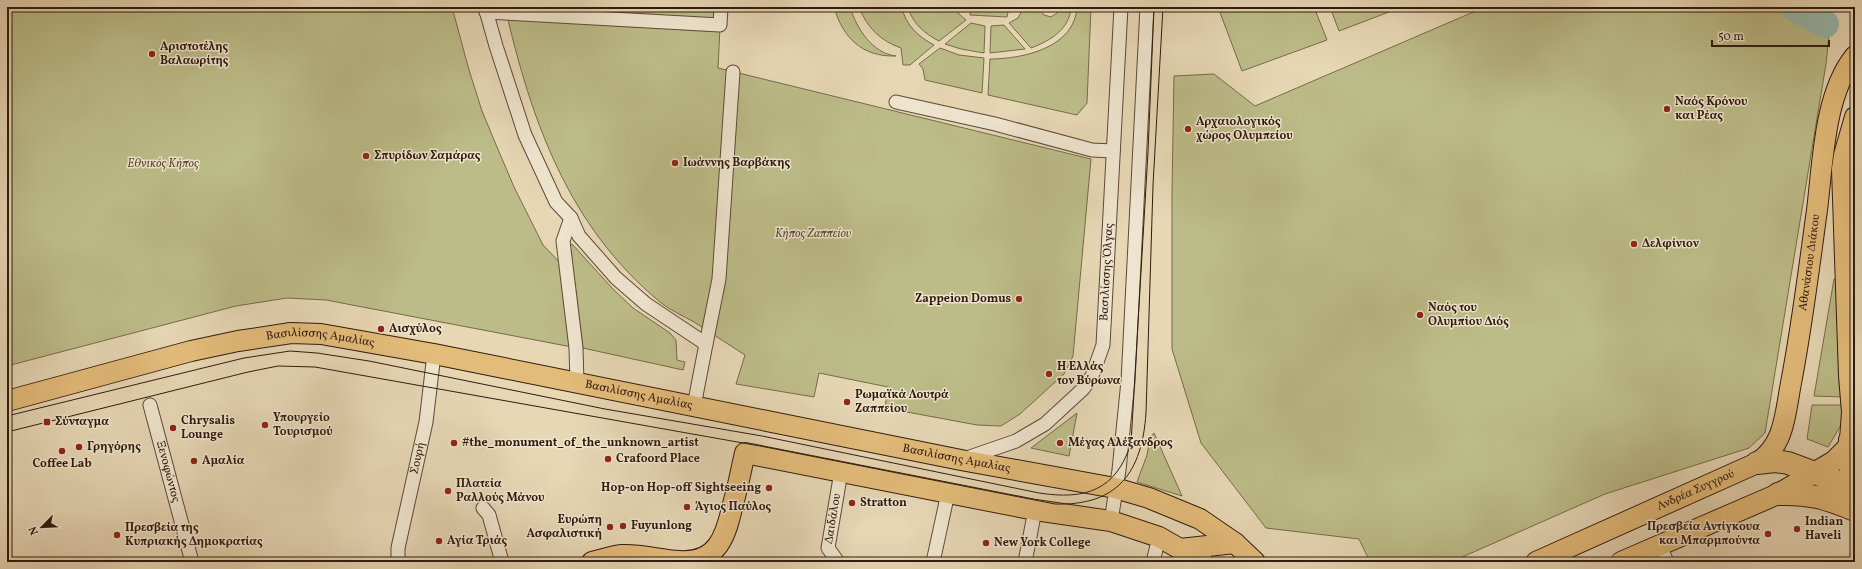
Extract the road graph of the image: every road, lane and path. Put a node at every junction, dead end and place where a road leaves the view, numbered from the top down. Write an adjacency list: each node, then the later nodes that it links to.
1 (721, 7): 4 (street)
2 (1121, 7): 10 (street, Βασιλίσσης Όλγας)
3 (1147, 7): 24 (street)
4 (486, 10): 11 (street)
5 (1855, 56): 20 (main road, Αθανάσιου Διάκου)
6 (733, 72): 12 (street)
7 (896, 102): 10 (street)
8 (1855, 117): 9 (main road)
9 (1851, 138): 18 (main road)
10 (1113, 151): 19 (street, Βασιλίσσης Όλγας)
11 (570, 218): 12 (street); 14 (street)
12 (706, 344): 17 (street)
13 (434, 354): 14 (main road, Βασιλίσσης Αμαλίας); 15 (main road, Βασιλίσσης Αμαλίας); 38 (street, Σουρή)
14 (577, 383): 17 (main road, Βασιλίσσης Αμαλίας)
15 (7, 401)
16 (150, 405): 37 (street, Ξενοφώντος)
17 (694, 406): 19 (main road, Βασιλίσσης Αμαλίας)
18 (1852, 429): 22 (main road); 23 (highway)
19 (961, 460): 24 (main road, Βασιλίσσης Αμαλίας)
20 (1757, 463): 22 (highway, Ανδρέα Συγγρού); 48 (main road, Ανδρέα Συγγρού)
21 (841, 472): 26 (main road); 36 (main road); 42 (street, Δαιδάλου)
22 (1816, 472): 25 (highway, Ανδρέα Συγγρού); 27 (main road)
23 (1855, 480)
24 (1115, 488): 31 (street); 33 (main road, Βασιλίσσης Αμαλίας)
25 (1855, 488)
26 (948, 493): 29 (main road); 43 (street)
27 (1778, 494): 30 (highway); 35 (main road)
28 (483, 508): 39 (street)
29 (1035, 510): 31 (main road); 44 (street)
30 (1855, 510)
31 (1111, 521): 32 (main road)
32 (1160, 537): 34 (main road); 45 (street)
33 (1235, 543): 34 (main road); 47 (main road, Βασιλίσσης Αμαλίας)
34 (1180, 549): 46 (main road)
35 (1664, 554): 49 (main road)
36 (715, 558): 41 (main road)
37 (192, 562)
38 (398, 562)
39 (502, 562)
40 (592, 562): 41 (main road)
41 (679, 562)
42 (838, 562)
43 (933, 562)
44 (1025, 562)
45 (1153, 562)
46 (1203, 562)
47 (1255, 562)
48 (1536, 562)
49 (1621, 562)

